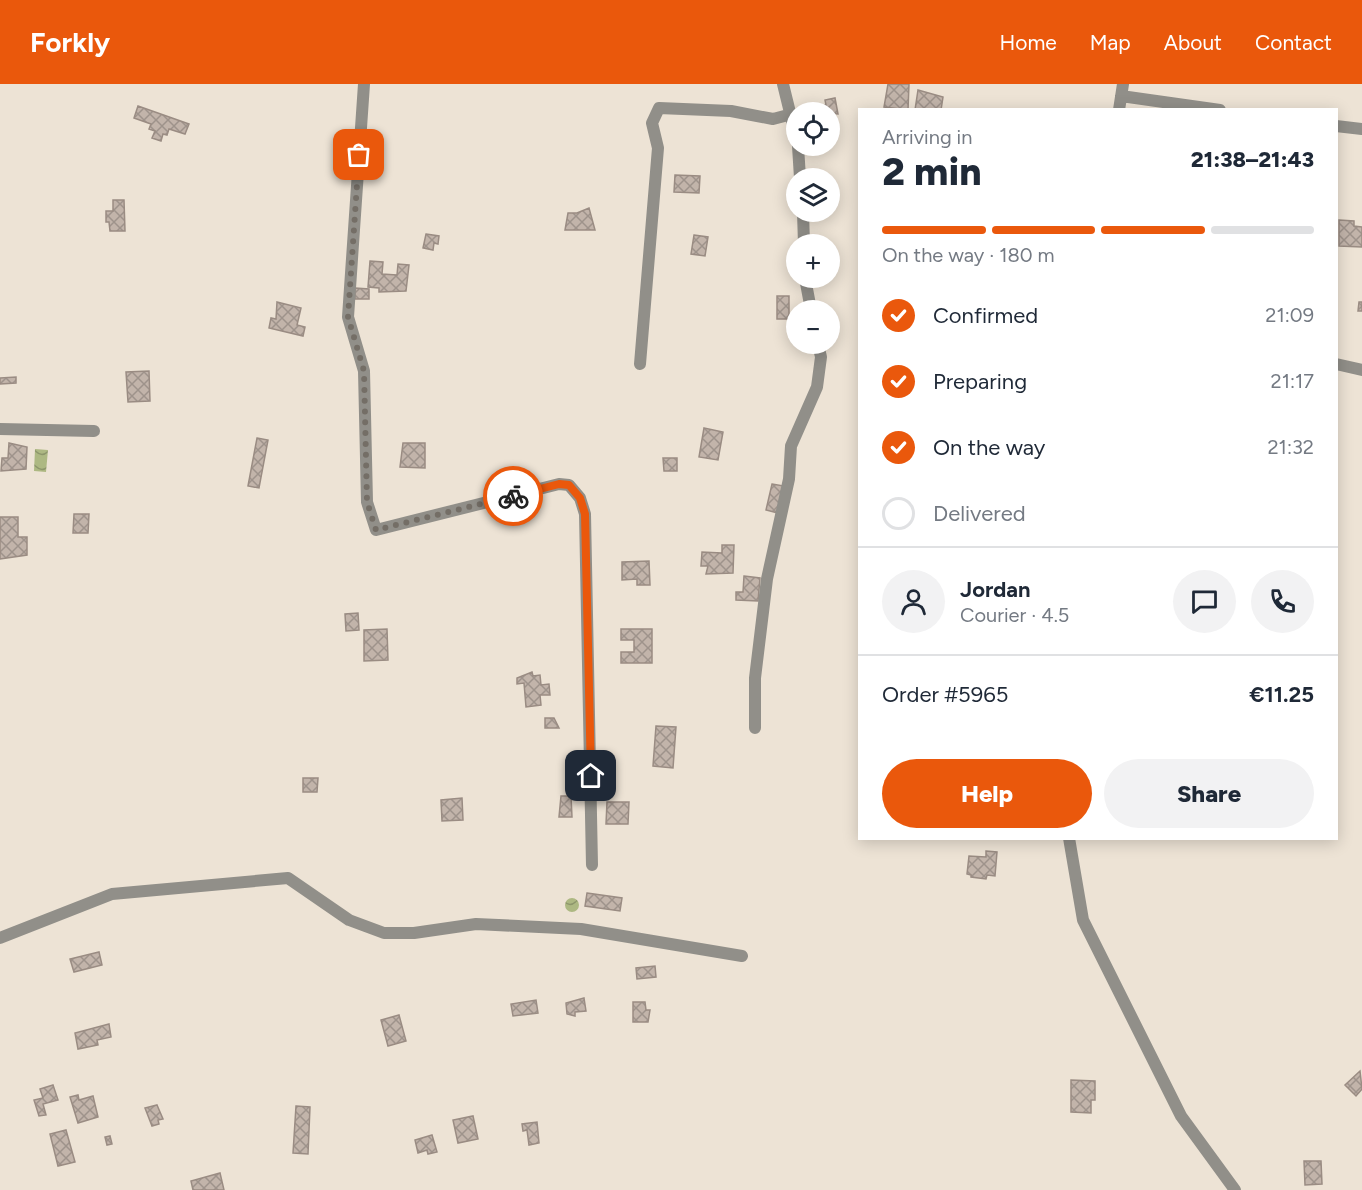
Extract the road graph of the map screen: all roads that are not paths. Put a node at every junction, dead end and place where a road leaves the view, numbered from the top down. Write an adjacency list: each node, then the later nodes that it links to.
1 (364, 84): 18 (street)
2 (783, 84): 4 (street)
3 (1122, 90): 5 (street); 6 (street)
4 (788, 102)
5 (1119, 108)
6 (1210, 108)
7 (786, 116): 11 (street)
8 (1338, 126): 9 (street)
9 (1362, 129)
10 (820, 354): 16 (street)
11 (640, 364)
12 (1338, 364): 13 (street)
13 (1362, 370)
14 (0, 429): 15 (street)
15 (94, 430)
16 (755, 728)
17 (1069, 840): 21 (street)
18 (592, 865)
19 (0, 938): 20 (street)
20 (742, 956)
21 (1235, 1190)

